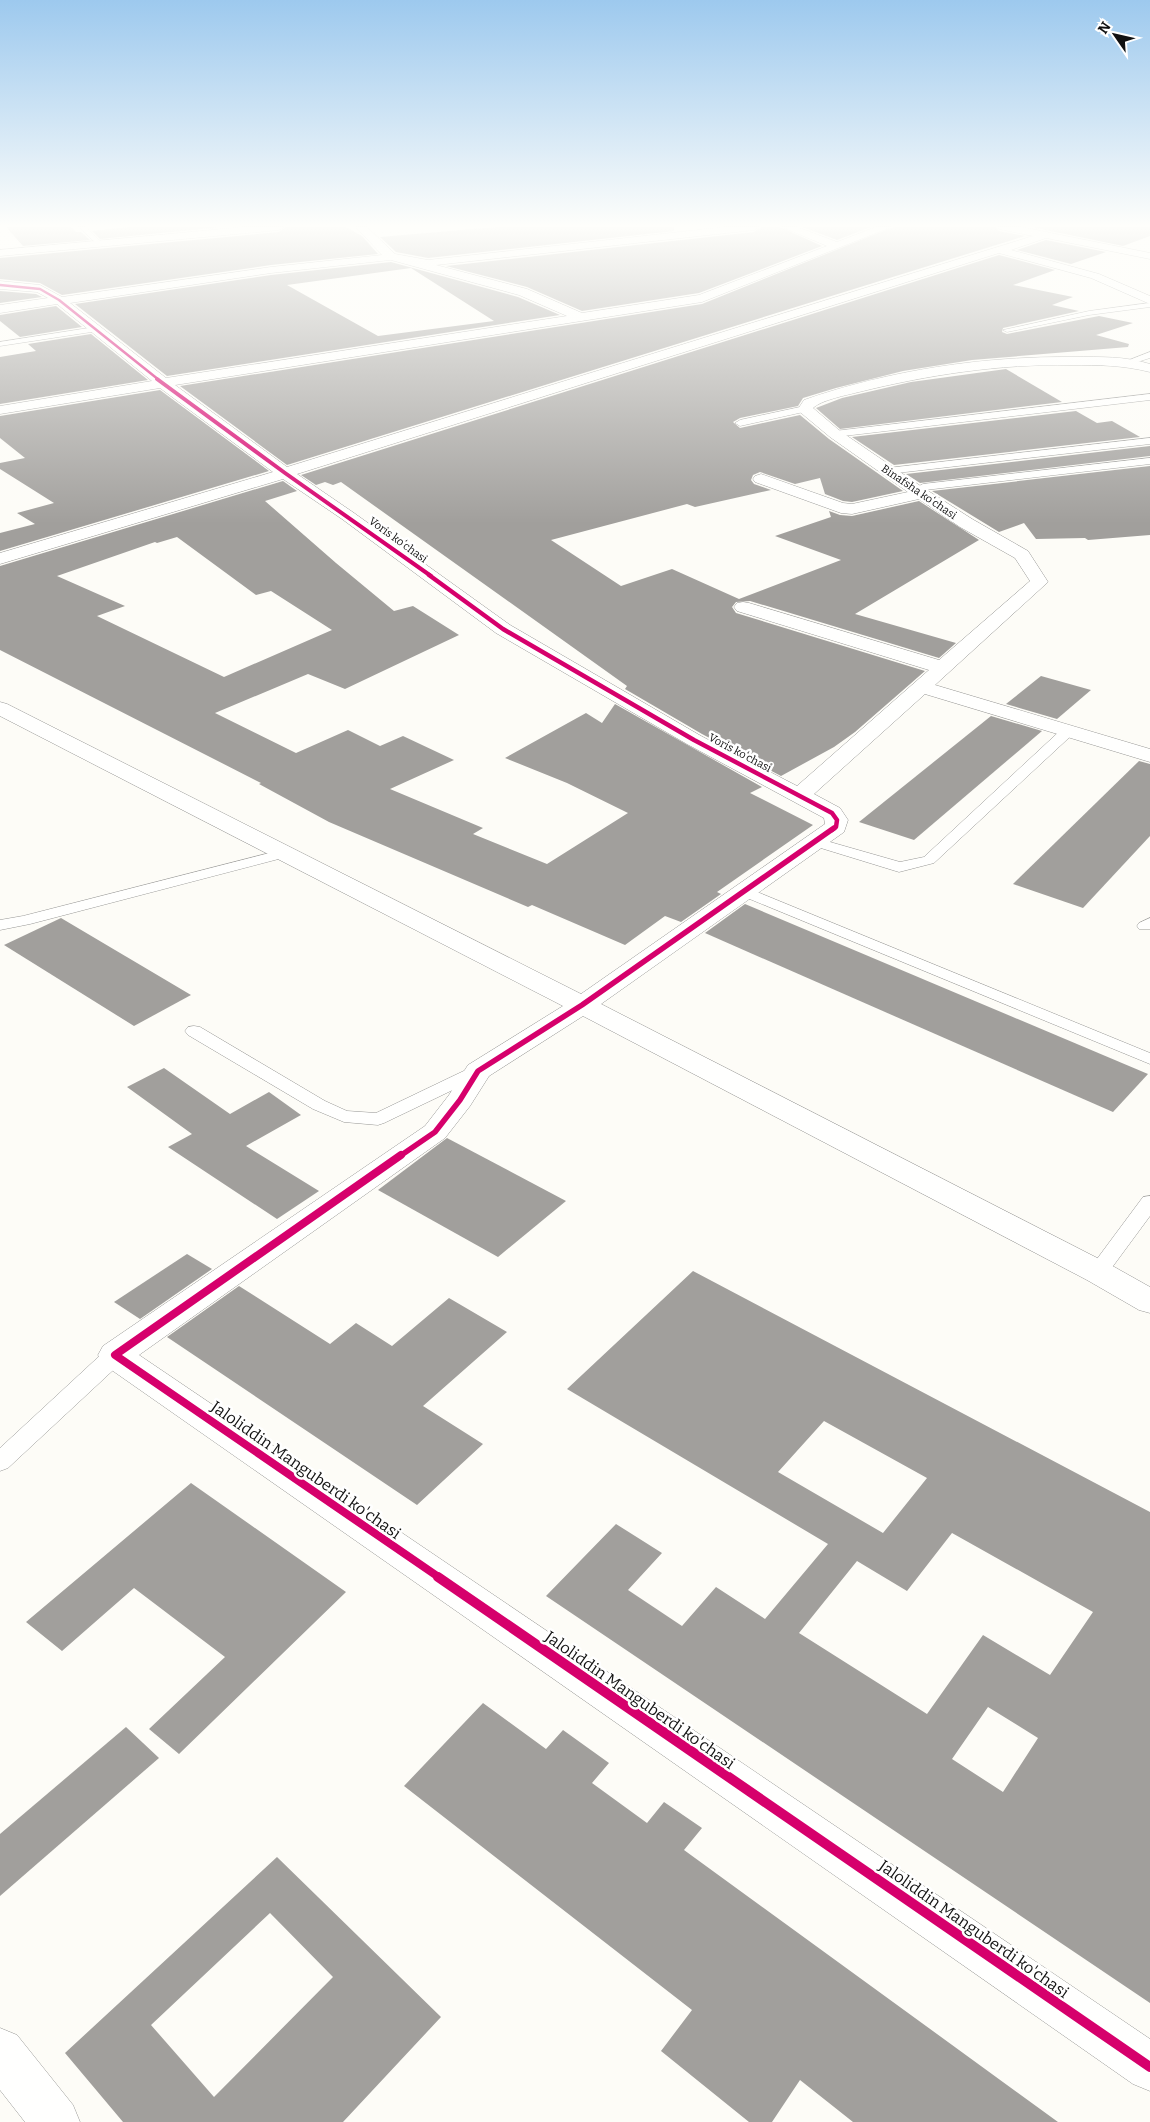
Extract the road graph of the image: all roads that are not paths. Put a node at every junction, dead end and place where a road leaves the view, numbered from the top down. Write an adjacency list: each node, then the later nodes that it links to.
1 (91, 326): 5 (street, Voris koʻchasi)
2 (524, 326): 11 (street)
3 (756, 326): 21 (street)
4 (1026, 326): 6 (lane)
5 (95, 329): 7 (lane); 11 (street, Voris koʻchasi)
6 (1007, 330)
7 (0, 344)
8 (1150, 355): 9 (lane)
9 (1131, 361): 10 (street); 13 (street)
10 (1150, 368)
11 (163, 383): 14 (street); 21 (street, Voris koʻchasi)
12 (1150, 397): 16 (lane)
13 (805, 409): 15 (lane); 16 (street, Binafsha koʻchasi)
14 (0, 410)
15 (740, 423)
16 (835, 434): 20 (street, Binafsha koʻchasi)
17 (1150, 440): 19 (lane)
18 (1150, 461): 22 (lane)
19 (962, 462): 20 (lane); 22 (lane)
20 (888, 471): 24 (street, Binafsha koʻchasi)
21 (284, 473): 25 (street); 32 (street, Voris koʻchasi)
22 (989, 478): 24 (lane)
23 (761, 479): 24 (street)
24 (919, 492): 27 (street, Binafsha koʻchasi)
25 (0, 559)
26 (743, 607): 27 (street)
27 (944, 668): 28 (street, Binafsha koʻchasi)
28 (921, 687): 30 (street); 32 (street, Binafsha koʻchasi)
29 (0, 708): 34 (street)
30 (1068, 731): 31 (street); 33 (lane)
31 (1150, 756)
32 (800, 796): 33 (street, Voris koʻchasi)
33 (816, 842): 35 (street)
34 (285, 853): 36 (lane); 37 (street)
35 (745, 892): 37 (street); 39 (lane)
36 (0, 925)
37 (582, 1005): 40 (street); 42 (street)
38 (194, 1031): 40 (lane)
39 (1150, 1060)
40 (478, 1070): 44 (street)
41 (1150, 1202): 42 (lane)
42 (1098, 1272): 43 (street)
43 (1150, 1302)
44 (115, 1355): 45 (lane); 47 (street, Jaloliddin Manguberdi ko'chasi)
45 (0, 1462)
46 (0, 2052): 48 (street)
47 (1150, 2067)
48 (56, 2122)

